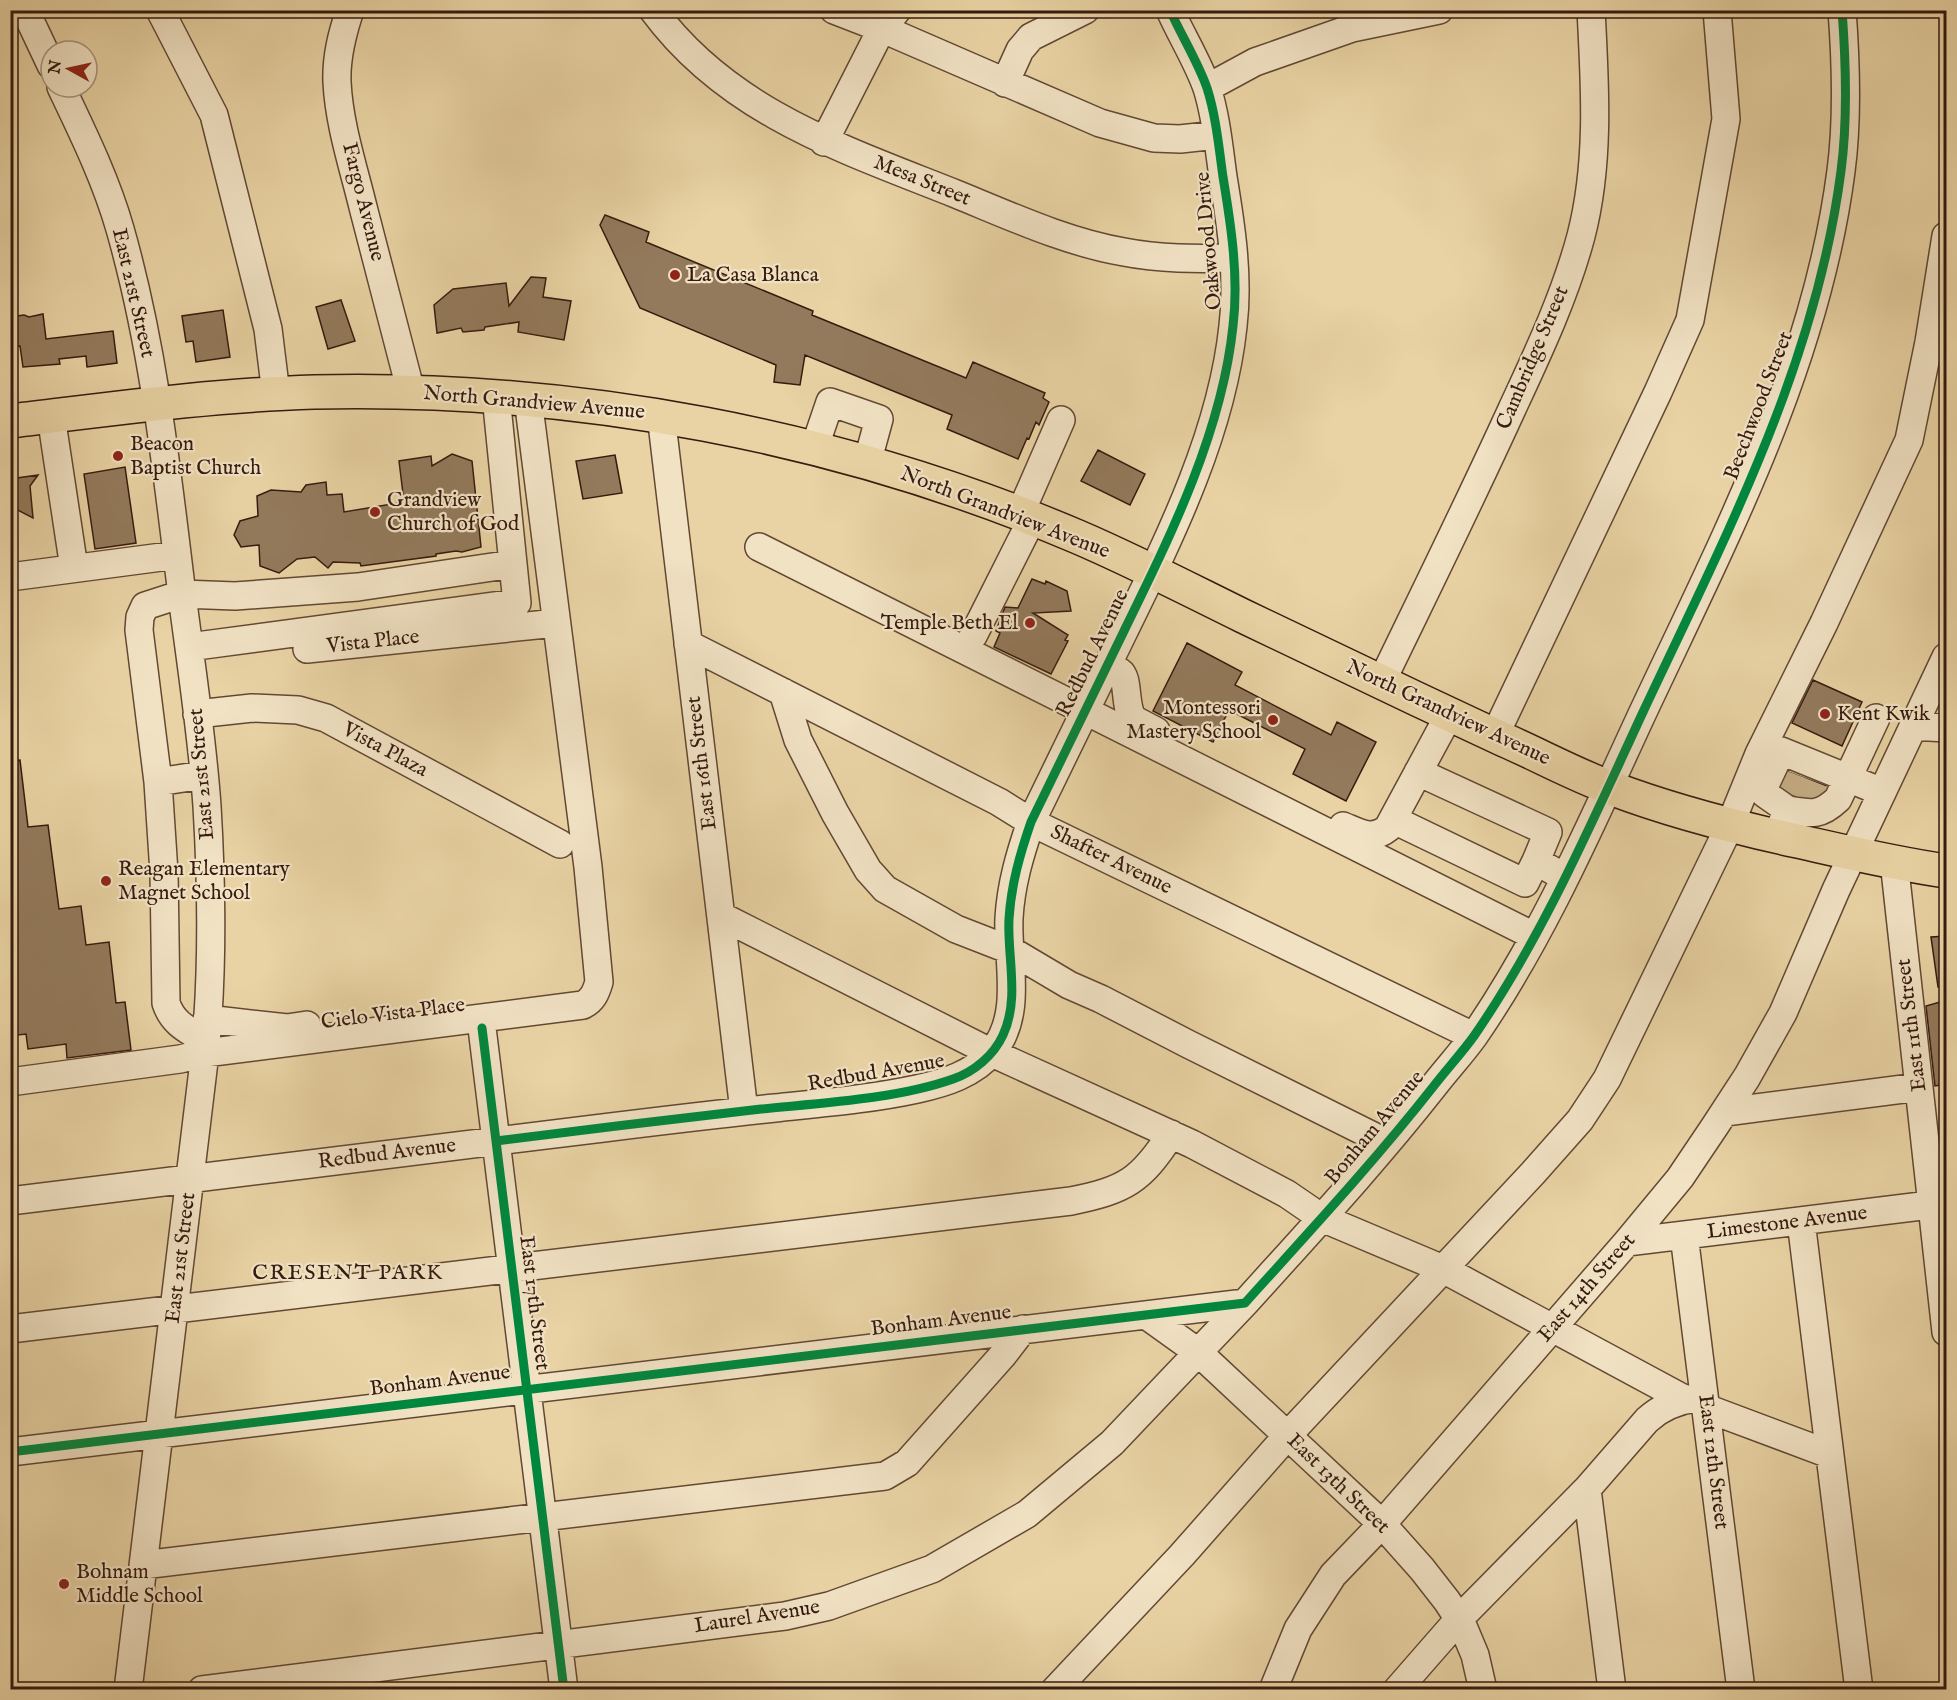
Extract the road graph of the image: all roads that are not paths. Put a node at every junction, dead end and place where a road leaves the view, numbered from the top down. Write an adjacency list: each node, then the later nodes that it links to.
1 (25, 10): 13 (street)
2 (160, 10): 22 (street)
3 (350, 10): 21 (street, Fargo Avenue)
4 (652, 10): 18 (street, Mesa Street)
5 (834, 10): 12 (street)
6 (1085, 10): 14 (street)
7 (1170, 10): 15 (street, Oakwood Drive)
8 (1439, 10): 15 (street)
9 (1591, 10): 50 (street, Cambridge Street)
10 (1717, 10): 58 (street)
11 (1842, 10): 63 (street, Beechwood Street)
12 (890, 20): 14 (street); 18 (street)
13 (39, 40)
14 (1005, 83): 17 (street)
15 (1207, 88): 17 (street, Oakwood Drive)
16 (67, 99): 25 (street, East 21st Street)
17 (1217, 135): 20 (street, Oakwood Drive)
18 (824, 141): 20 (street, Mesa Street)
19 (1947, 236): 68 (street)
20 (1233, 258): 37 (street, Oakwood Drive)
21 (411, 392): 22 (main road, North Grandview Avenue); 23 (main road, North Grandview Avenue)
22 (276, 394): 25 (main road, North Grandview Avenue)
23 (496, 396): 24 (main road, North Grandview Avenue); 35 (street)
24 (528, 399): 26 (main road, North Grandview Avenue); 42 (street)
25 (157, 404): 27 (main road, North Grandview Avenue); 34 (street, East 21st Street)
26 (661, 415): 30 (main road, North Grandview Avenue); 46 (street, East 16th Street)
27 (51, 416): 29 (main road, North Grandview Avenue); 36 (street)
28 (1061, 420): 32 (street)
29 (10, 421)
30 (814, 449): 31 (main road, North Grandview Avenue); 31 (street)
31 (867, 463): 32 (main road, North Grandview Avenue)
32 (1026, 516): 37 (main road, North Grandview Avenue); 44 (street)
33 (759, 547): 52 (street)
34 (177, 555): 36 (street); 40 (street, East 21st Street)
35 (513, 564): 39 (street); 43 (street)
36 (74, 568): 38 (street)
37 (1153, 572): 49 (street, Redbud Avenue); 50 (main road, North Grandview Avenue)
38 (10, 577)
39 (358, 587): 41 (street); 43 (street)
40 (182, 594): 41 (street); 47 (street, East 21st Street); 62 (street)
41 (235, 596): 45 (street)
42 (556, 623): 47 (street, Vista Place); 81 (street)
43 (362, 624): 45 (street)
44 (973, 636)
45 (243, 640): 47 (street)
46 (688, 644): 51 (street, Shafter Avenue); 75 (street, East 16th Street)
47 (190, 654): 53 (street, East 21st Street)
48 (1947, 657): 56 (street)
49 (1106, 667): 52 (street, Redbud Avenue); 66 (street)
50 (1381, 683): 54 (main road, North Grandview Avenue)
51 (783, 692): 67 (street, Shafter Avenue); 77 (street)
52 (1086, 710): 67 (street, Redbud Avenue); 76 (street)
53 (197, 714): 60 (street, East 21st Street); 69 (street, Vista Plaza)
54 (1449, 715): 58 (main road, North Grandview Avenue); 59 (street)
55 (1876, 718): 61 (street)
56 (1914, 726): 57 (street); 64 (street)
57 (1947, 728)
58 (1496, 735): 63 (main road, North Grandview Avenue)
59 (1418, 772): 66 (street); 71 (street)
60 (204, 775): 62 (street); 81 (street, East 21st Street)
61 (1847, 778): 64 (street); 65 (street); 65 (street)
62 (158, 782): 81 (street)
63 (1608, 787): 68 (main road, North Grandview Avenue); 74 (street, Bonham Avenue)
64 (1882, 792): 70 (street)
65 (1796, 794): 68 (main road, North Grandview Avenue); 70 (main road, North Grandview Avenue)
66 (1394, 820): 71 (street)
67 (1031, 822): 77 (street, Redbud Avenue); 80 (street, Shafter Avenue)
68 (1730, 825): 98 (street)
69 (560, 844)
70 (1853, 854): 72 (main road, North Grandview Avenue); 86 (street, East 14th Street)
71 (1536, 861): 74 (street)
72 (1894, 861): 73 (main road, North Grandview Avenue); 84 (street, East 11th Street)
73 (1947, 871)
74 (1564, 877): 76 (street, Bonham Avenue)
75 (721, 916): 82 (street); 85 (street, East 16th Street)
76 (1534, 936): 80 (street, Bonham Avenue)
77 (1010, 950): 82 (street, Redbud Avenue); 89 (street)
78 (579, 990): 81 (street, Cielo Vista Place)
79 (482, 1028): 88 (street, East 17th Street)
80 (1473, 1036): 89 (street, Bonham Avenue)
81 (206, 1038): 83 (street); 90 (street, East 21st Street)
82 (992, 1053): 85 (street, Redbud Avenue); 87 (street)
83 (10, 1082)
84 (1919, 1087): 86 (street); 92 (street, East 11th Street)
85 (744, 1111): 88 (street, Redbud Avenue)
86 (1725, 1112): 96 (street, East 14th Street)
87 (1171, 1134): 93 (street); 97 (street)
88 (496, 1141): 90 (street, Redbud Avenue); 97 (street, East 17th Street)
89 (1387, 1143): 93 (street, Bonham Avenue)
90 (191, 1179): 91 (street, Redbud Avenue); 100 (street, East 21st Street)
91 (10, 1201)
92 (1939, 1204): 94 (street, Limestone Avenue); 105 (street, East 11th Street)
93 (1322, 1218): 98 (street); 99 (street, Bonham Avenue)
94 (1801, 1221): 95 (street, Limestone Avenue); 112 (street)
95 (1684, 1235): 96 (street, Limestone Avenue); 108 (street, East 12th Street)
96 (1628, 1242): 104 (street, East 14th Street)
97 (512, 1268): 100 (street); 107 (street, East 17th Street)
98 (1443, 1269): 104 (street); 110 (street)
99 (1245, 1303): 101 (street, Bonham Avenue); 106 (street, Laurel Avenue)
100 (175, 1309): 102 (street); 109 (street, East 21st Street)
101 (1146, 1315): 103 (street, Bonham Avenue); 106 (street, East 13th Street)
102 (10, 1329)
103 (1023, 1329): 107 (street, Bonham Avenue); 114 (street)
104 (1552, 1329): 108 (street); 115 (street, East 14th Street)
105 (1947, 1332)
106 (1199, 1353): 110 (street, East 13th Street); 118 (street, Laurel Avenue)
107 (527, 1389): 109 (street, Bonham Avenue); 114 (street, East 17th Street)
108 (1699, 1401): 112 (street); 113 (street); 127 (street, East 12th Street)
109 (160, 1433): 111 (street, Bonham Avenue); 116 (street, East 21st Street)
110 (1287, 1436): 115 (street, East 13th Street); 122 (street)
111 (10, 1452)
112 (1829, 1454): 128 (street)
113 (1587, 1489): 117 (street); 126 (street)
114 (543, 1517): 116 (street); 118 (street, East 17th Street)
115 (1382, 1524): 117 (street, East 13th Street); 123 (street, East 14th Street)
116 (143, 1565): 119 (street, East 21st Street)
117 (1459, 1619): 124 (street); 125 (street, East 13th Street)
118 (559, 1645): 120 (street, Laurel Avenue); 121 (street, East 17th Street)
119 (128, 1689)
120 (202, 1689)
121 (564, 1689)
122 (1055, 1689)
123 (1273, 1689)
124 (1397, 1689)
125 (1483, 1689)
126 (1612, 1689)
127 (1741, 1689)
128 (1859, 1689)

